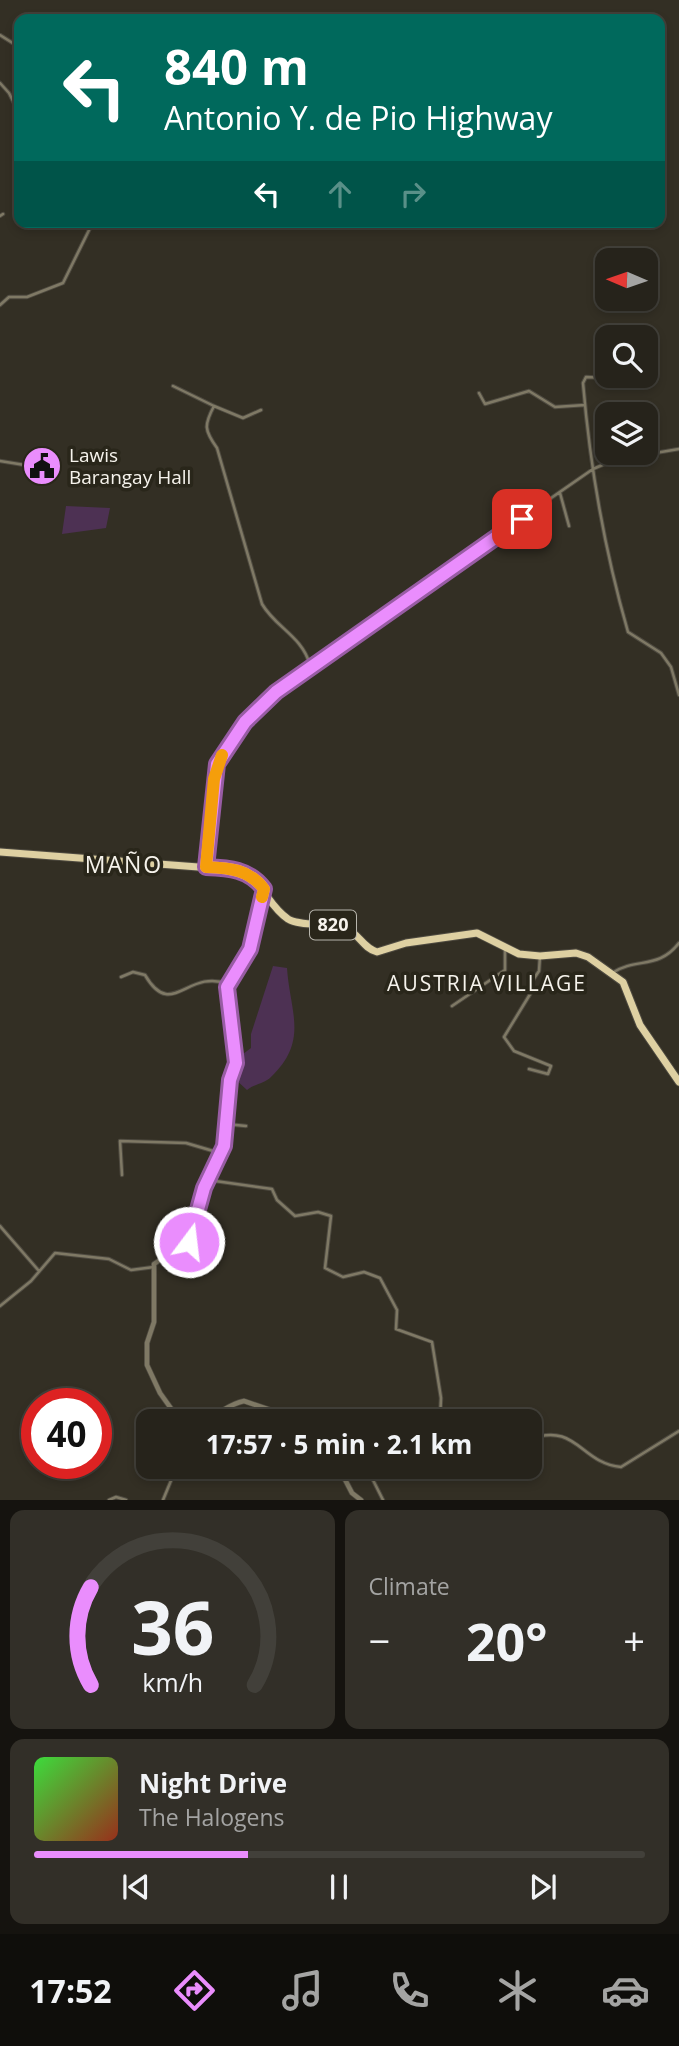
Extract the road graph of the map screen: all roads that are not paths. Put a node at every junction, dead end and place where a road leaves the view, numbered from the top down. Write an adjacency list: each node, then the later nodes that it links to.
1 (0, 83): 2 (street)
2 (14, 103)
3 (90, 228): 4 (street)
4 (0, 305)
5 (595, 378): 8 (street)
6 (173, 386): 9 (street)
7 (479, 393): 8 (street)
8 (585, 405): 14 (street)
9 (214, 406): 10 (street); 17 (street)
10 (261, 410)
11 (679, 449): 14 (street)
12 (0, 461): 13 (street)
13 (37, 467)
14 (593, 469): 15 (street); 18 (street)
15 (560, 493): 16 (street); 17 (street)
16 (569, 526)
17 (310, 665): 20 (street)
18 (679, 695)
19 (0, 852): 20 (highway, 820)
20 (206, 867): 21 (highway, 820)
21 (264, 889): 23 (highway, 820); 27 (street)
22 (679, 943): 25 (street)
23 (505, 947): 24 (highway, 820); 28 (street)
24 (540, 956): 25 (highway, 820); 29 (street)
25 (612, 973): 30 (highway, 820)
26 (121, 977): 27 (street)
27 (228, 984): 31 (street)
28 (452, 1006)
29 (529, 1069)
30 (679, 1083)
31 (226, 1125): 32 (street); 33 (street)
32 (246, 1126)
33 (220, 1153): 34 (street); 35 (street)
34 (122, 1175)
35 (208, 1180): 37 (street); 43 (street)
36 (0, 1226): 38 (street)
37 (154, 1267): 38 (street); 40 (street)
38 (39, 1271): 39 (street)
39 (0, 1306)
40 (171, 1409)
41 (227, 1409): 42 (street)
42 (268, 1409)
43 (441, 1409)
44 (679, 1431): 45 (street)
45 (542, 1435)
46 (172, 1479): 51 (street)
47 (345, 1479): 52 (street)
48 (372, 1479): 53 (street)
49 (109, 1500): 50 (street)
50 (127, 1500)
51 (163, 1500)
52 (361, 1500)
53 (383, 1500)

